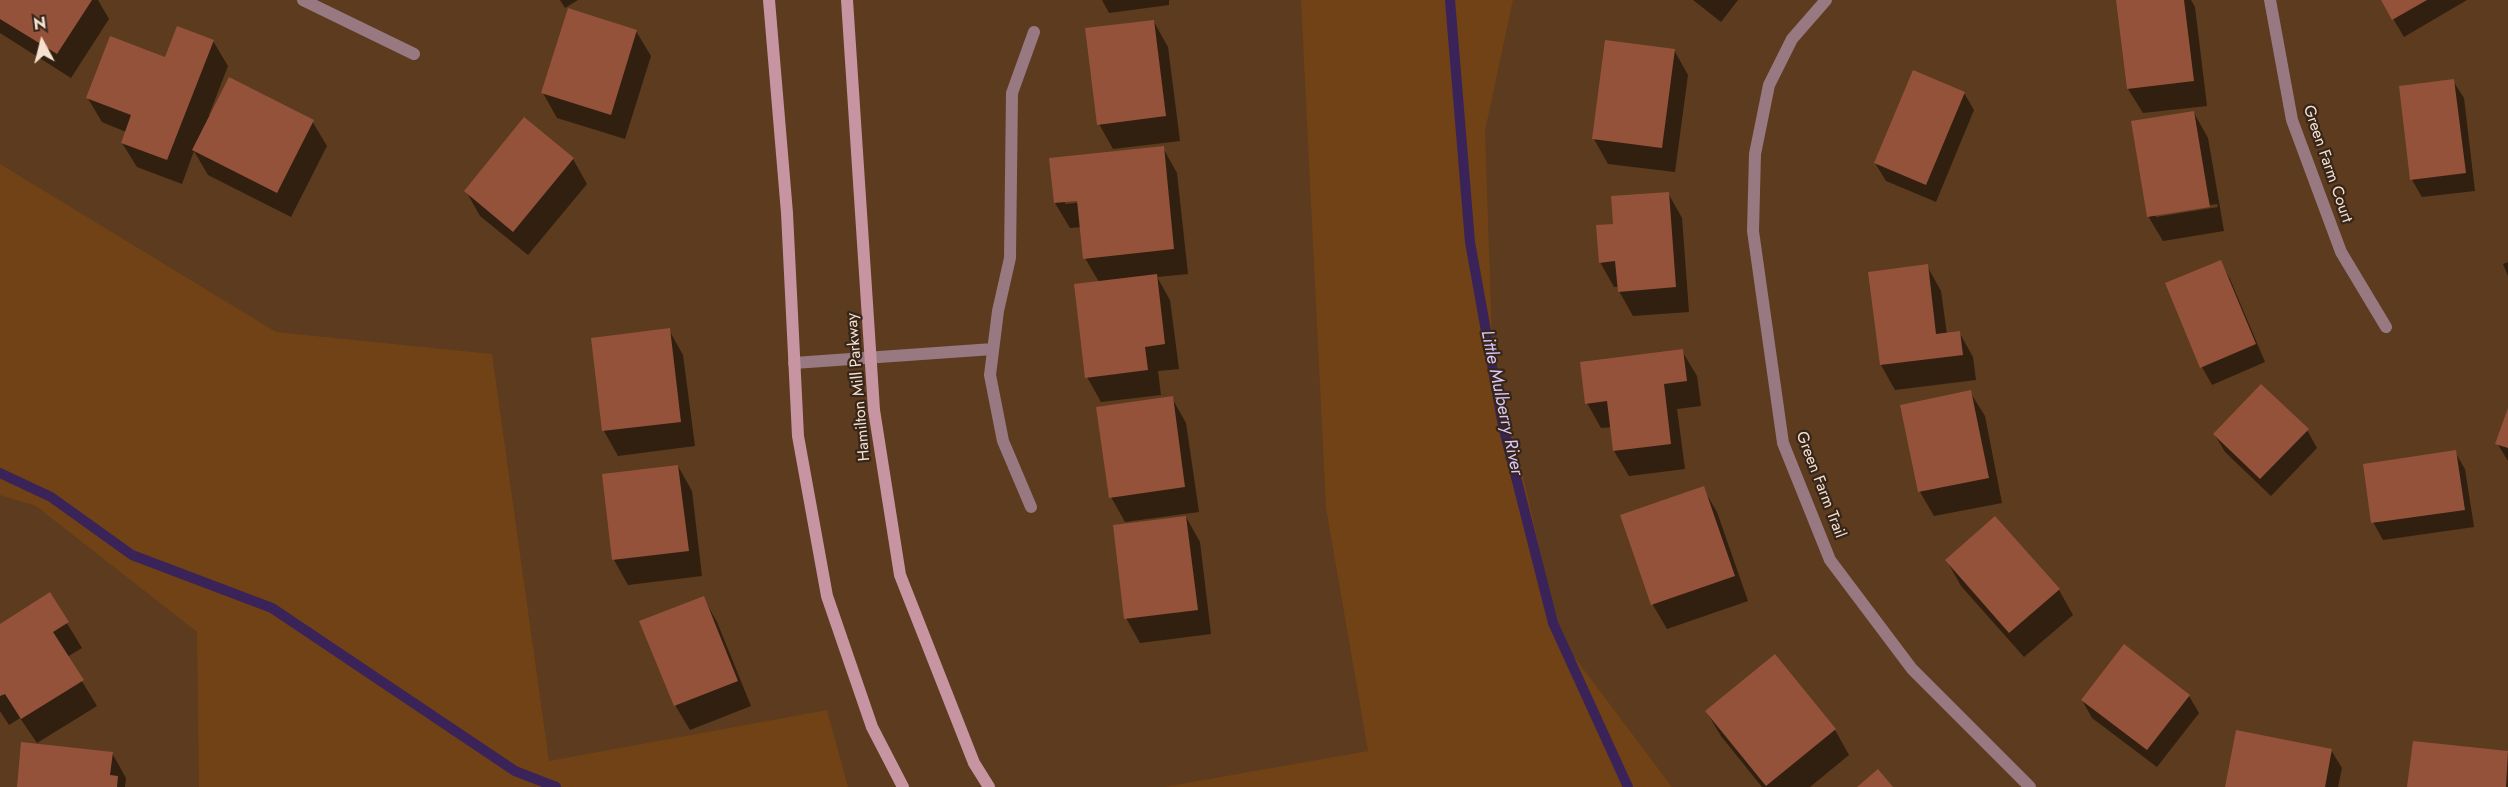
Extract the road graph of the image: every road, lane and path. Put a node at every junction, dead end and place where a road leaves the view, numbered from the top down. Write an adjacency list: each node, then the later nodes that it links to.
1 (303, 0): 7 (street)
2 (769, 0): 11 (street)
3 (847, 0): 10 (street, Hamilton Mill Parkway)
4 (1826, 0): 15 (street, Green Farm Trail)
5 (2270, 0): 8 (street, Green Farm Court)
6 (1034, 32): 9 (street)
7 (414, 54)
8 (2386, 327)
9 (993, 349): 10 (street); 12 (street)
10 (871, 358): 11 (street); 14 (street, Hamilton Mill Parkway)
11 (794, 363): 13 (street)
12 (1031, 507)
13 (903, 787)
14 (989, 787)
15 (2030, 787)

